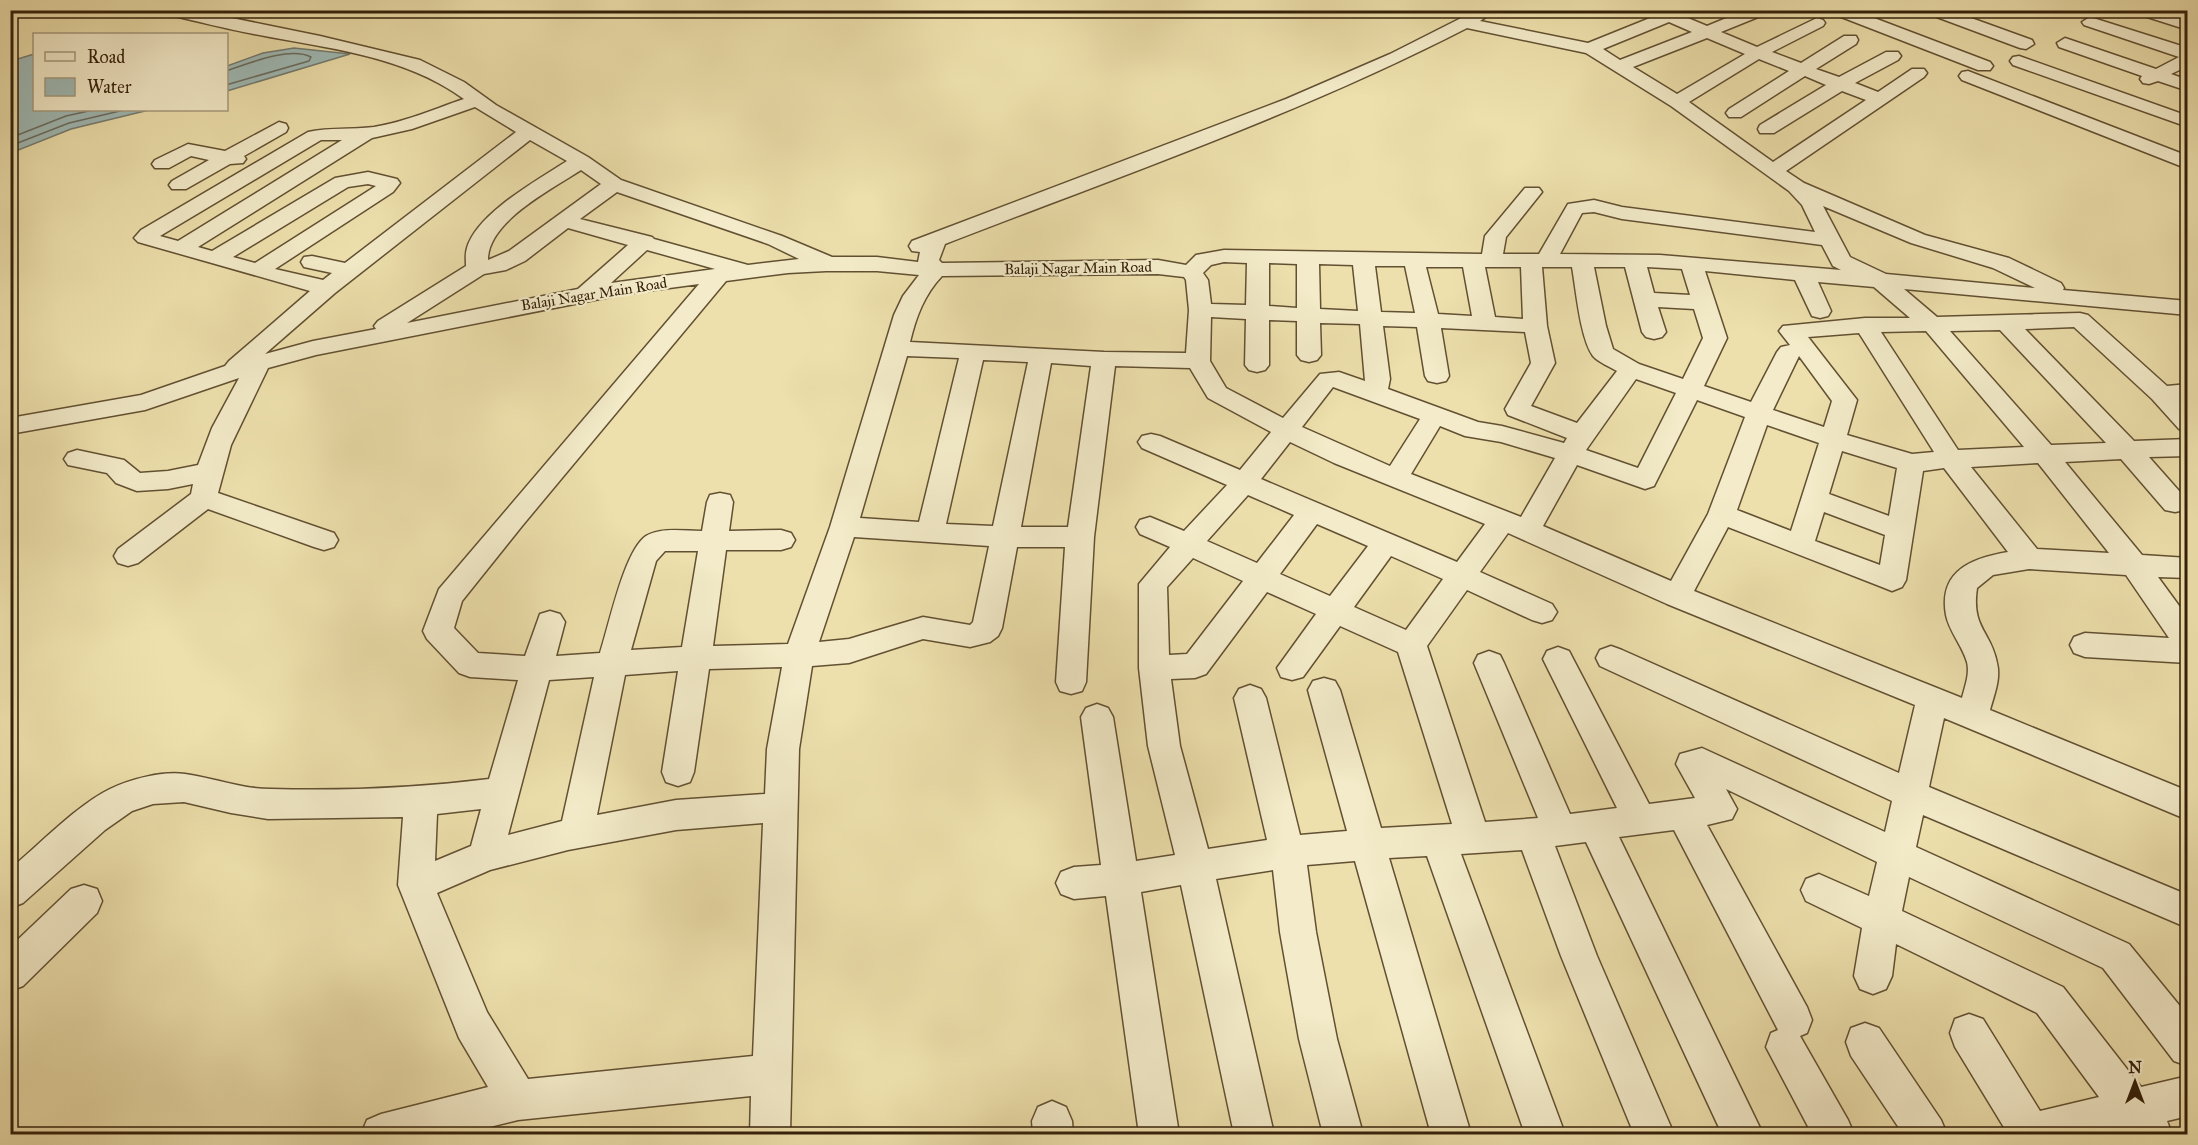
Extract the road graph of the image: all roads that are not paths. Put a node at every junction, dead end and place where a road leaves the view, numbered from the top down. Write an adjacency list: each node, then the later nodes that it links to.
1 (169, 10): 31 (street)
2 (1489, 10): 10 (street)
3 (1762, 10): 13 (street)
4 (1837, 10): 23 (street)
5 (1932, 10): 17 (street)
6 (2182, 10): 8 (street)
7 (1668, 12): 13 (street); 16 (street)
8 (2187, 12)
9 (2143, 15): 12 (street); 14 (street)
10 (1465, 23): 16 (street); 56 (street)
11 (1817, 23): 18 (street)
12 (2187, 25)
13 (1705, 32): 18 (street); 21 (street)
14 (2187, 39)
15 (1850, 40): 22 (street)
16 (1591, 49): 21 (street)
17 (2028, 52): 27 (street); 29 (street)
18 (1758, 53): 22 (street); 32 (street)
19 (1892, 56): 26 (street)
20 (2185, 63): 25 (street); 25 (street)
21 (1620, 66): 32 (street)
22 (1800, 70): 26 (street); 35 (street)
23 (1983, 70): 34 (street); 36 (street)
24 (1918, 73): 30 (street)
25 (2157, 75): 27 (street); 28 (street)
26 (1840, 84): 30 (street); 40 (street)
27 (2136, 85): 29 (street); 33 (street)
28 (2187, 86)
29 (2115, 95): 34 (street); 37 (street)
30 (1878, 98): 44 (street)
31 (477, 100): 41 (street); 42 (street)
32 (1677, 102): 43 (street)
33 (2187, 104)
34 (2093, 106): 36 (street); 38 (street)
35 (1735, 112)
36 (2072, 117): 47 (street)
37 (2187, 122)
38 (2146, 126)
39 (279, 128): 45 (street)
40 (1767, 129)
41 (528, 132): 46 (street); 77 (street)
42 (367, 133): 49 (street); 60 (street)
43 (1750, 153): 44 (street); 50 (street)
44 (1799, 153): 50 (street)
45 (227, 157): 48 (street); 49 (street); 52 (street)
46 (581, 161): 51 (street); 74 (street)
47 (2187, 163)
48 (162, 164)
49 (264, 165): 60 (street)
50 (1774, 170): 53 (street)
51 (614, 184): 55 (street); 72 (street)
52 (179, 185)
53 (1796, 187): 57 (street); 86 (street)
54 (1532, 192): 66 (street)
55 (566, 220): 58 (street); 74 (street)
56 (938, 239): 73 (street); 75 (street)
57 (1829, 240): 67 (street); 82 (street)
58 (645, 241): 59 (street); 85 (street)
59 (670, 248): 78 (street); 83 (street)
60 (178, 249): 63 (street)
61 (1258, 257): 62 (street); 79 (street); 92 (street)
62 (1308, 257): 64 (street); 93 (street)
63 (214, 259): 76 (street); 76 (street)
64 (1363, 259): 65 (street); 94 (street)
65 (1414, 260): 66 (street); 95 (street)
66 (1482, 260): 67 (street); 96 (street)
67 (1538, 260): 68 (street); 101 (street)
68 (1582, 260): 69 (street); 113 (street)
69 (1634, 260): 71 (street); 87 (street)
70 (312, 262): 77 (street)
71 (1690, 263): 80 (street); 88 (street)
72 (826, 264): 73 (street, Balaji Nagar Main Road); 78 (street, Balaji Nagar Main Road)
73 (877, 264): 75 (street, Balaji Nagar Main Road); 103 (street)
74 (477, 269): 104 (street)
75 (936, 270): 79 (street, Balaji Nagar Main Road); 103 (street)
76 (257, 271): 84 (street)
77 (349, 271): 84 (street)
78 (748, 271): 81 (street, Balaji Nagar Main Road)
79 (1191, 272): 90 (street)
80 (1803, 272): 82 (street); 91 (street)
81 (718, 276): 83 (street, Balaji Nagar Main Road); 177 (street)
82 (1878, 279): 86 (street); 100 (street)
83 (625, 287): 85 (street, Balaji Nagar Main Road)
84 (327, 288): 114 (street)
85 (587, 293): 104 (street, Balaji Nagar Main Road)
86 (2073, 297): 89 (street)
87 (1645, 299): 88 (street); 102 (street)
88 (1703, 303): 116 (street)
89 (2179, 308): 98 (street)
90 (1200, 310): 92 (street); 110 (street)
91 (1820, 311)
92 (1257, 312): 93 (street); 112 (street)
93 (1310, 315): 94 (street); 107 (street)
94 (1371, 318): 95 (street); 118 (street)
95 (1428, 321): 96 (street); 115 (street)
96 (1485, 323): 101 (street)
97 (2007, 324): 100 (street); 119 (street); 129 (street)
98 (2187, 324)
99 (1865, 325): 100 (street); 125 (street); 132 (street)
100 (1933, 325): 130 (street)
101 (1536, 326): 127 (street)
102 (1654, 332)
103 (900, 333): 105 (street); 143 (street)
104 (372, 335): 111 (street, Balaji Nagar Main Road)
105 (973, 351): 108 (street); 146 (street)
106 (1790, 352): 120 (street)
107 (1310, 355)
108 (1041, 356): 109 (street); 147 (street)
109 (1104, 359): 110 (street); 148 (street)
110 (1198, 361): 124 (street)
111 (259, 363): 114 (street, Balaji Nagar Main Road); 136 (street)
112 (1257, 365)
113 (1631, 369): 116 (street); 127 (street)
114 (229, 373): 123 (street, Balaji Nagar Main Road)
115 (1437, 376)
116 (1690, 390): 120 (street); 127 (street)
117 (2187, 392): 119 (street)
118 (1375, 393): 121 (street); 124 (street)
119 (2160, 394): 122 (street)
120 (1759, 412): 125 (street); 141 (street)
121 (1434, 416): 127 (street); 134 (street)
122 (2187, 423)
123 (10, 426)
124 (1288, 431): 134 (street); 135 (street)
125 (1835, 440): 133 (street); 137 (street)
126 (1151, 442): 135 (street)
127 (1577, 444): 142 (street)
128 (2187, 447): 129 (street)
129 (2128, 450): 130 (street); 139 (street)
130 (2045, 455): 132 (street); 157 (street)
131 (77, 459): 136 (street)
132 (1951, 459): 133 (street); 156 (street)
133 (1911, 463): 145 (street)
134 (1395, 478): 142 (street)
135 (1244, 483): 140 (street); 152 (street)
136 (205, 485): 149 (street); 155 (street)
137 (1815, 499): 145 (street); 154 (street)
138 (720, 502): 150 (street)
139 (2175, 503)
140 (1311, 512): 153 (street); 160 (street)
141 (1722, 514): 154 (street); 161 (street)
142 (1515, 526): 159 (street); 161 (street)
143 (844, 527): 146 (street); 169 (street)
144 (1150, 527): 152 (street)
145 (1900, 530): 154 (street)
146 (930, 532): 147 (street)
147 (1004, 537): 148 (street); 169 (street)
148 (1080, 537): 178 (street)
149 (324, 540)
150 (714, 540): 151 (street); 170 (street); 174 (street)
151 (781, 540)
152 (1188, 544): 160 (street); 175 (street)
153 (1385, 544): 159 (street); 162 (street)
154 (1800, 546)
155 (128, 556)
156 (2029, 559): 157 (street); 182 (street)
157 (2134, 566): 158 (street); 165 (street)
158 (2187, 568)
159 (1463, 575): 163 (street); 166 (street)
160 (1264, 578): 162 (street); 175 (street)
161 (1677, 596): 181 (street)
162 (1337, 610): 166 (street); 176 (street)
163 (1542, 612)
164 (550, 622): 177 (street)
165 (2187, 642)
166 (1411, 645): 194 (street)
167 (2085, 645): 168 (street)
168 (2187, 651)
169 (800, 655): 170 (street); 189 (street)
170 (695, 658): 174 (street); 184 (street)
171 (1611, 658): 186 (street)
172 (1558, 659): 191 (street)
173 (1489, 663): 192 (street)
174 (612, 665): 177 (street); 193 (street)
175 (1154, 668): 199 (street)
176 (1292, 668)
177 (536, 669): 185 (street)
178 (1071, 682)
179 (1324, 690): 195 (street)
180 (1250, 698): 196 (street)
181 (1932, 699): 182 (street); 186 (street)
182 (1973, 716): 188 (street)
183 (1096, 717): 200 (street)
184 (678, 772)
185 (502, 792): 187 (street); 198 (street)
186 (1910, 794): 197 (street); 206 (street)
187 (421, 802): 202 (street); 204 (street)
188 (2187, 806)
189 (780, 807): 193 (street); 213 (street)
190 (1683, 814): 191 (street); 197 (street); 227 (street)
191 (1640, 820): 192 (street)
192 (1563, 830): 194 (street); 225 (street); 226 (street)
193 (576, 834): 198 (street)
194 (1457, 840): 195 (street); 224 (street)
195 (1369, 844): 196 (street); 223 (street)
196 (1287, 852): 199 (street); 222 (street)
197 (1897, 855): 207 (street); 212 (street)
198 (486, 856): 202 (street)
199 (1196, 866): 200 (street); 221 (street)
200 (1122, 879): 201 (street); 220 (street)
201 (1074, 883)
202 (416, 885): 215 (street)
203 (1819, 890): 207 (street)
204 (10, 892)
205 (84, 901): 208 (street)
206 (2187, 912)
207 (1882, 919): 209 (street); 216 (street)
208 (10, 973)
209 (1873, 976)
210 (1969, 1033): 229 (street)
211 (1865, 1042): 228 (street)
212 (2187, 1047)
213 (770, 1074): 215 (street); 219 (street)
214 (2187, 1096): 216 (street)
215 (518, 1100): 217 (street)
216 (2142, 1122): 229 (street)
217 (435, 1127): 218 (street)
218 (381, 1134)
219 (770, 1134)
220 (1159, 1134)
221 (1254, 1134)
222 (1343, 1134)
223 (1451, 1134)
224 (1545, 1134)
225 (1654, 1134)
226 (1743, 1134)
227 (1834, 1134)
228 (1928, 1134)
229 (2030, 1134)

